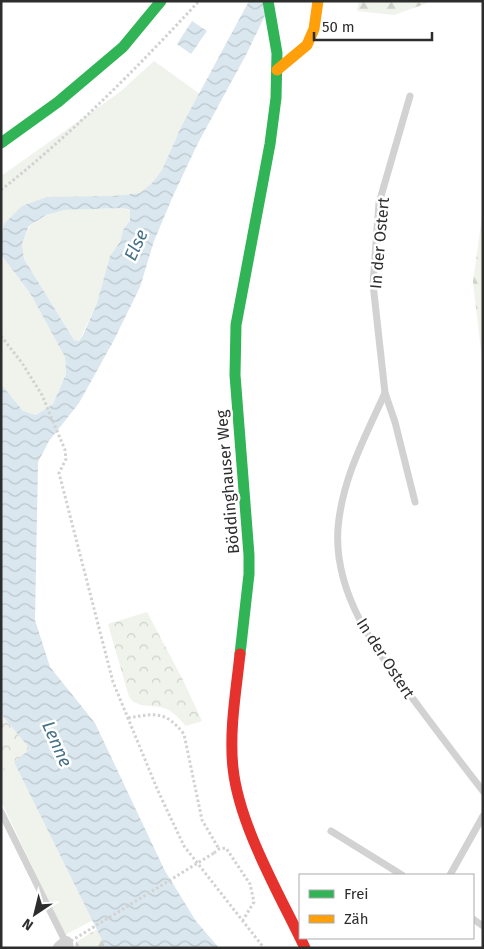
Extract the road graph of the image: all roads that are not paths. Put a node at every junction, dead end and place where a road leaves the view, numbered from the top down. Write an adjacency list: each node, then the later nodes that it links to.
1 (161, 1): 6 (street)
2 (268, 1): 4 (street, Böddinghauser Weg)
3 (318, 1): 4 (street)
4 (277, 70): 15 (street, Böddinghauser Weg)
5 (410, 96): 7 (lane, In der Ostert)
6 (1, 143)
7 (386, 393): 8 (lane, In der Ostert); 9 (lane, In der Ostert)
8 (415, 502)
9 (483, 792)
10 (1, 812): 16 (lane)
11 (483, 816): 14 (lane)
12 (331, 830): 13 (lane)
13 (400, 874)
14 (451, 874)
15 (299, 936)
16 (66, 945)

